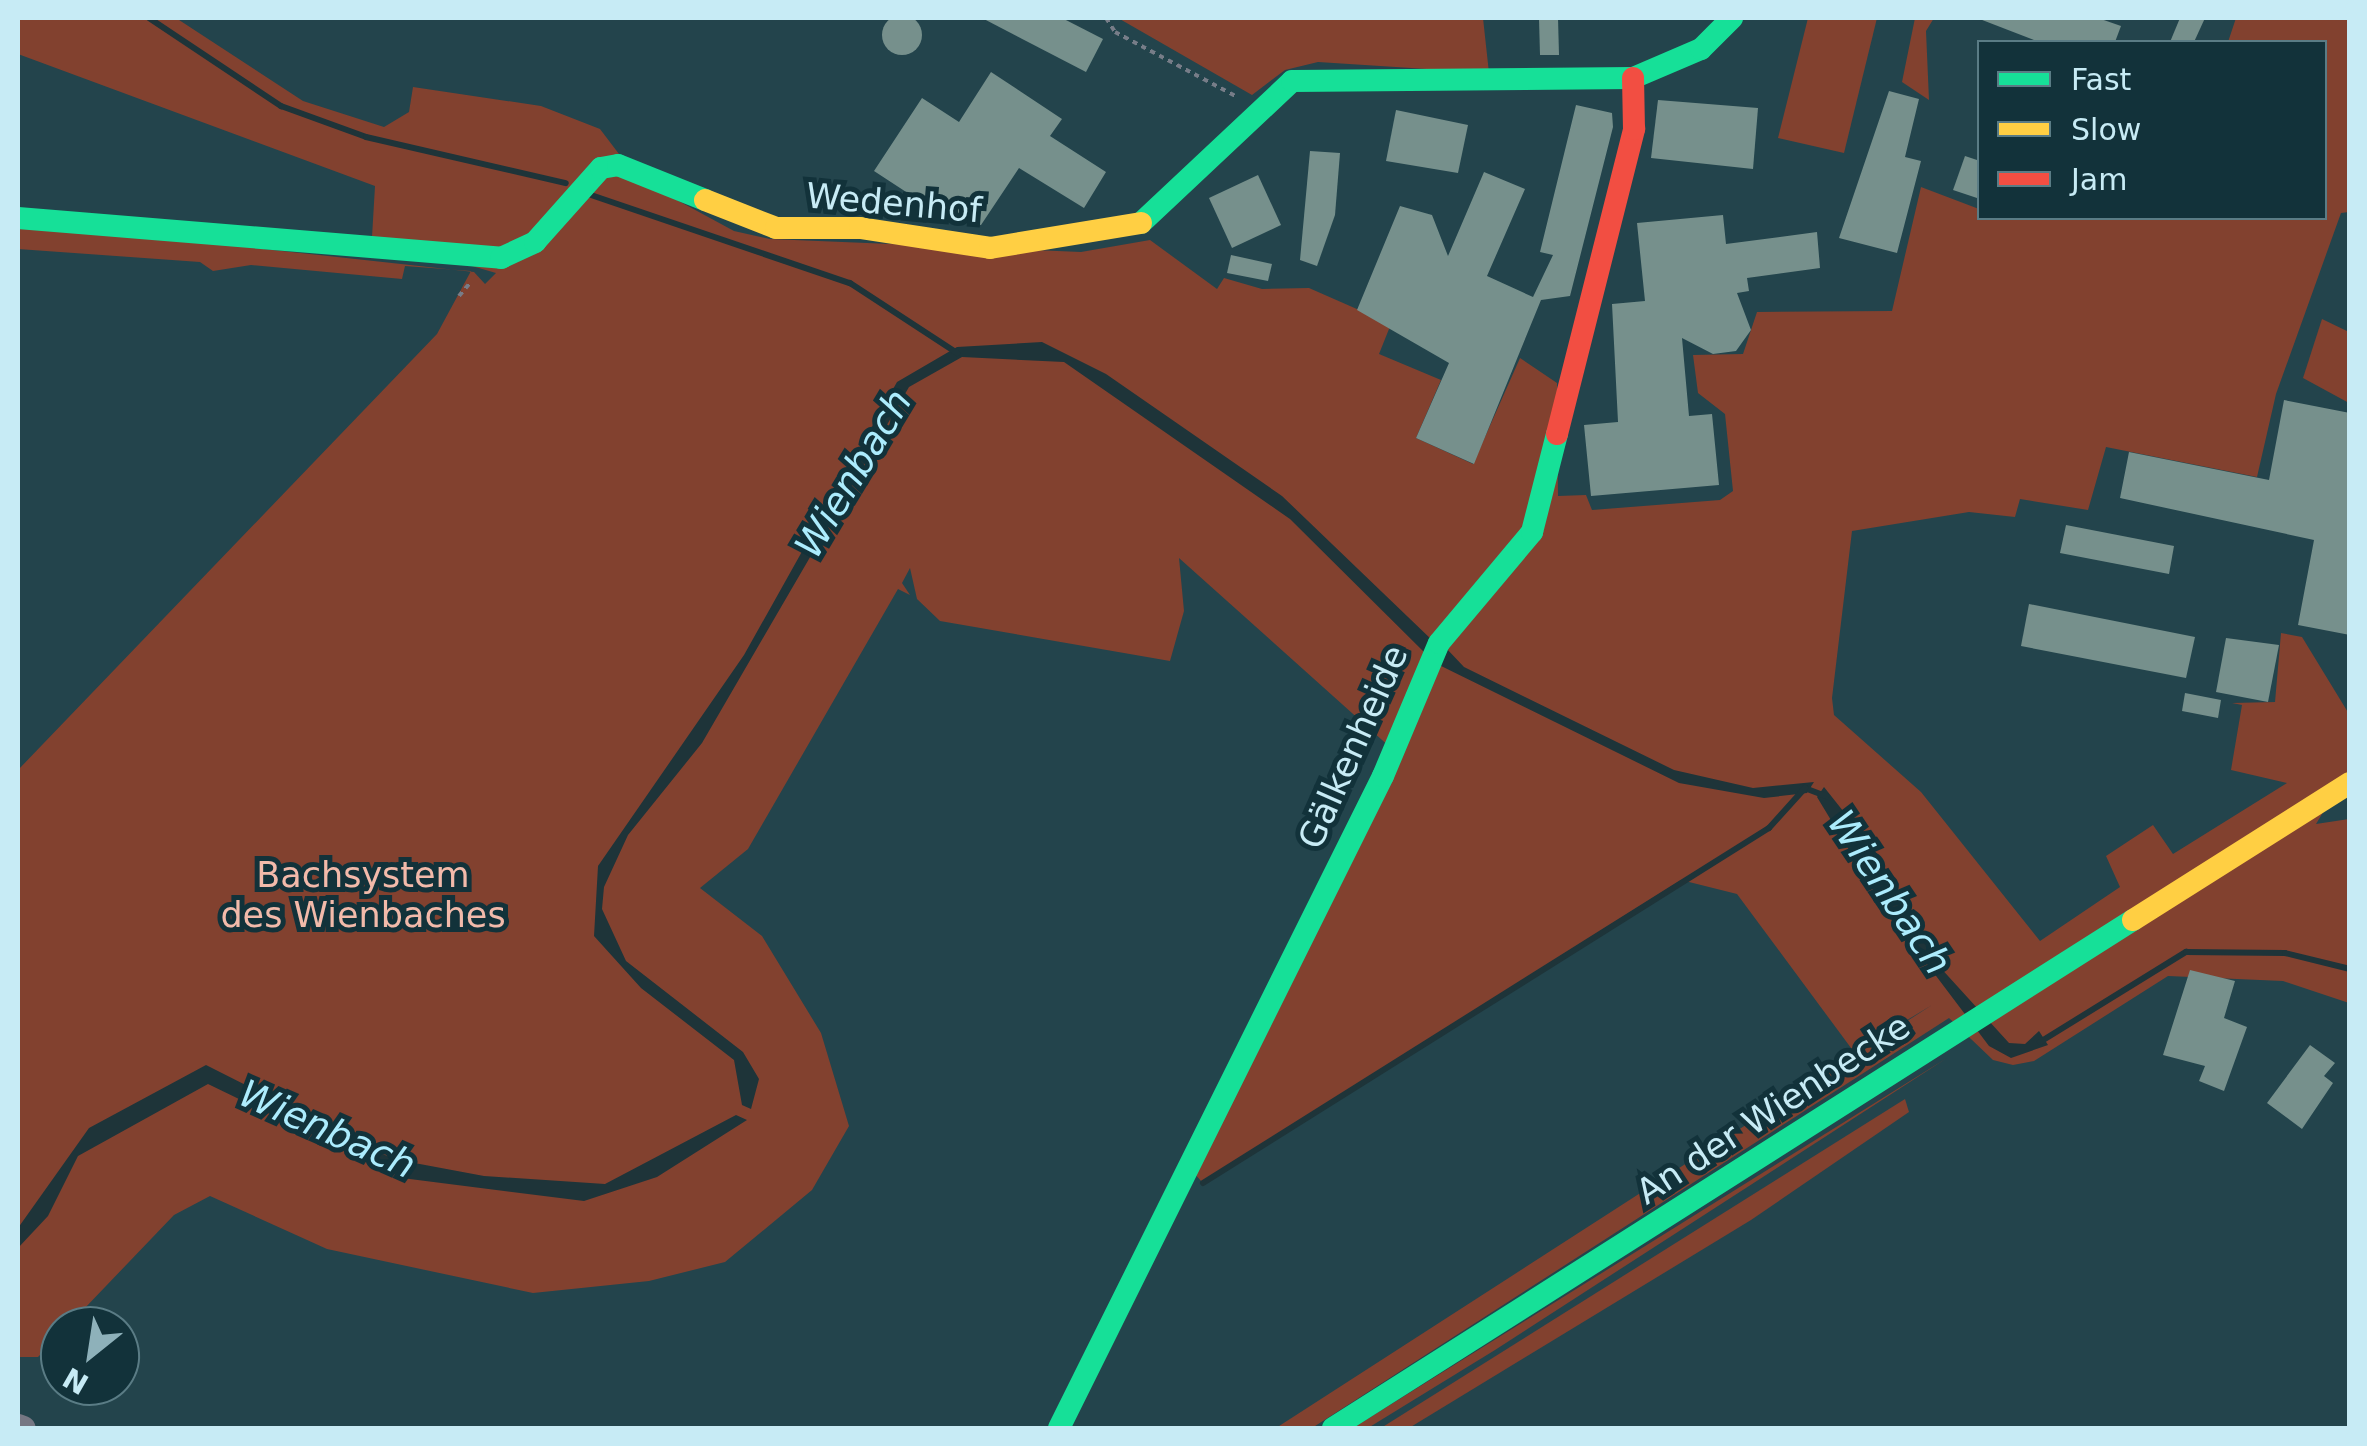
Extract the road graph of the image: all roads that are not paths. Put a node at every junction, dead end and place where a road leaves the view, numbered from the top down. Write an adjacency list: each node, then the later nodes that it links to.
1 (1732, 18): 2 (street, Wedenhof)
2 (1634, 78): 3 (street, Wedenhof); 5 (street, Gälkenheide)
3 (18, 218)
4 (2350, 782): 6 (street, An der Wienbecke)
5 (1059, 1428)
6 (1333, 1428)

